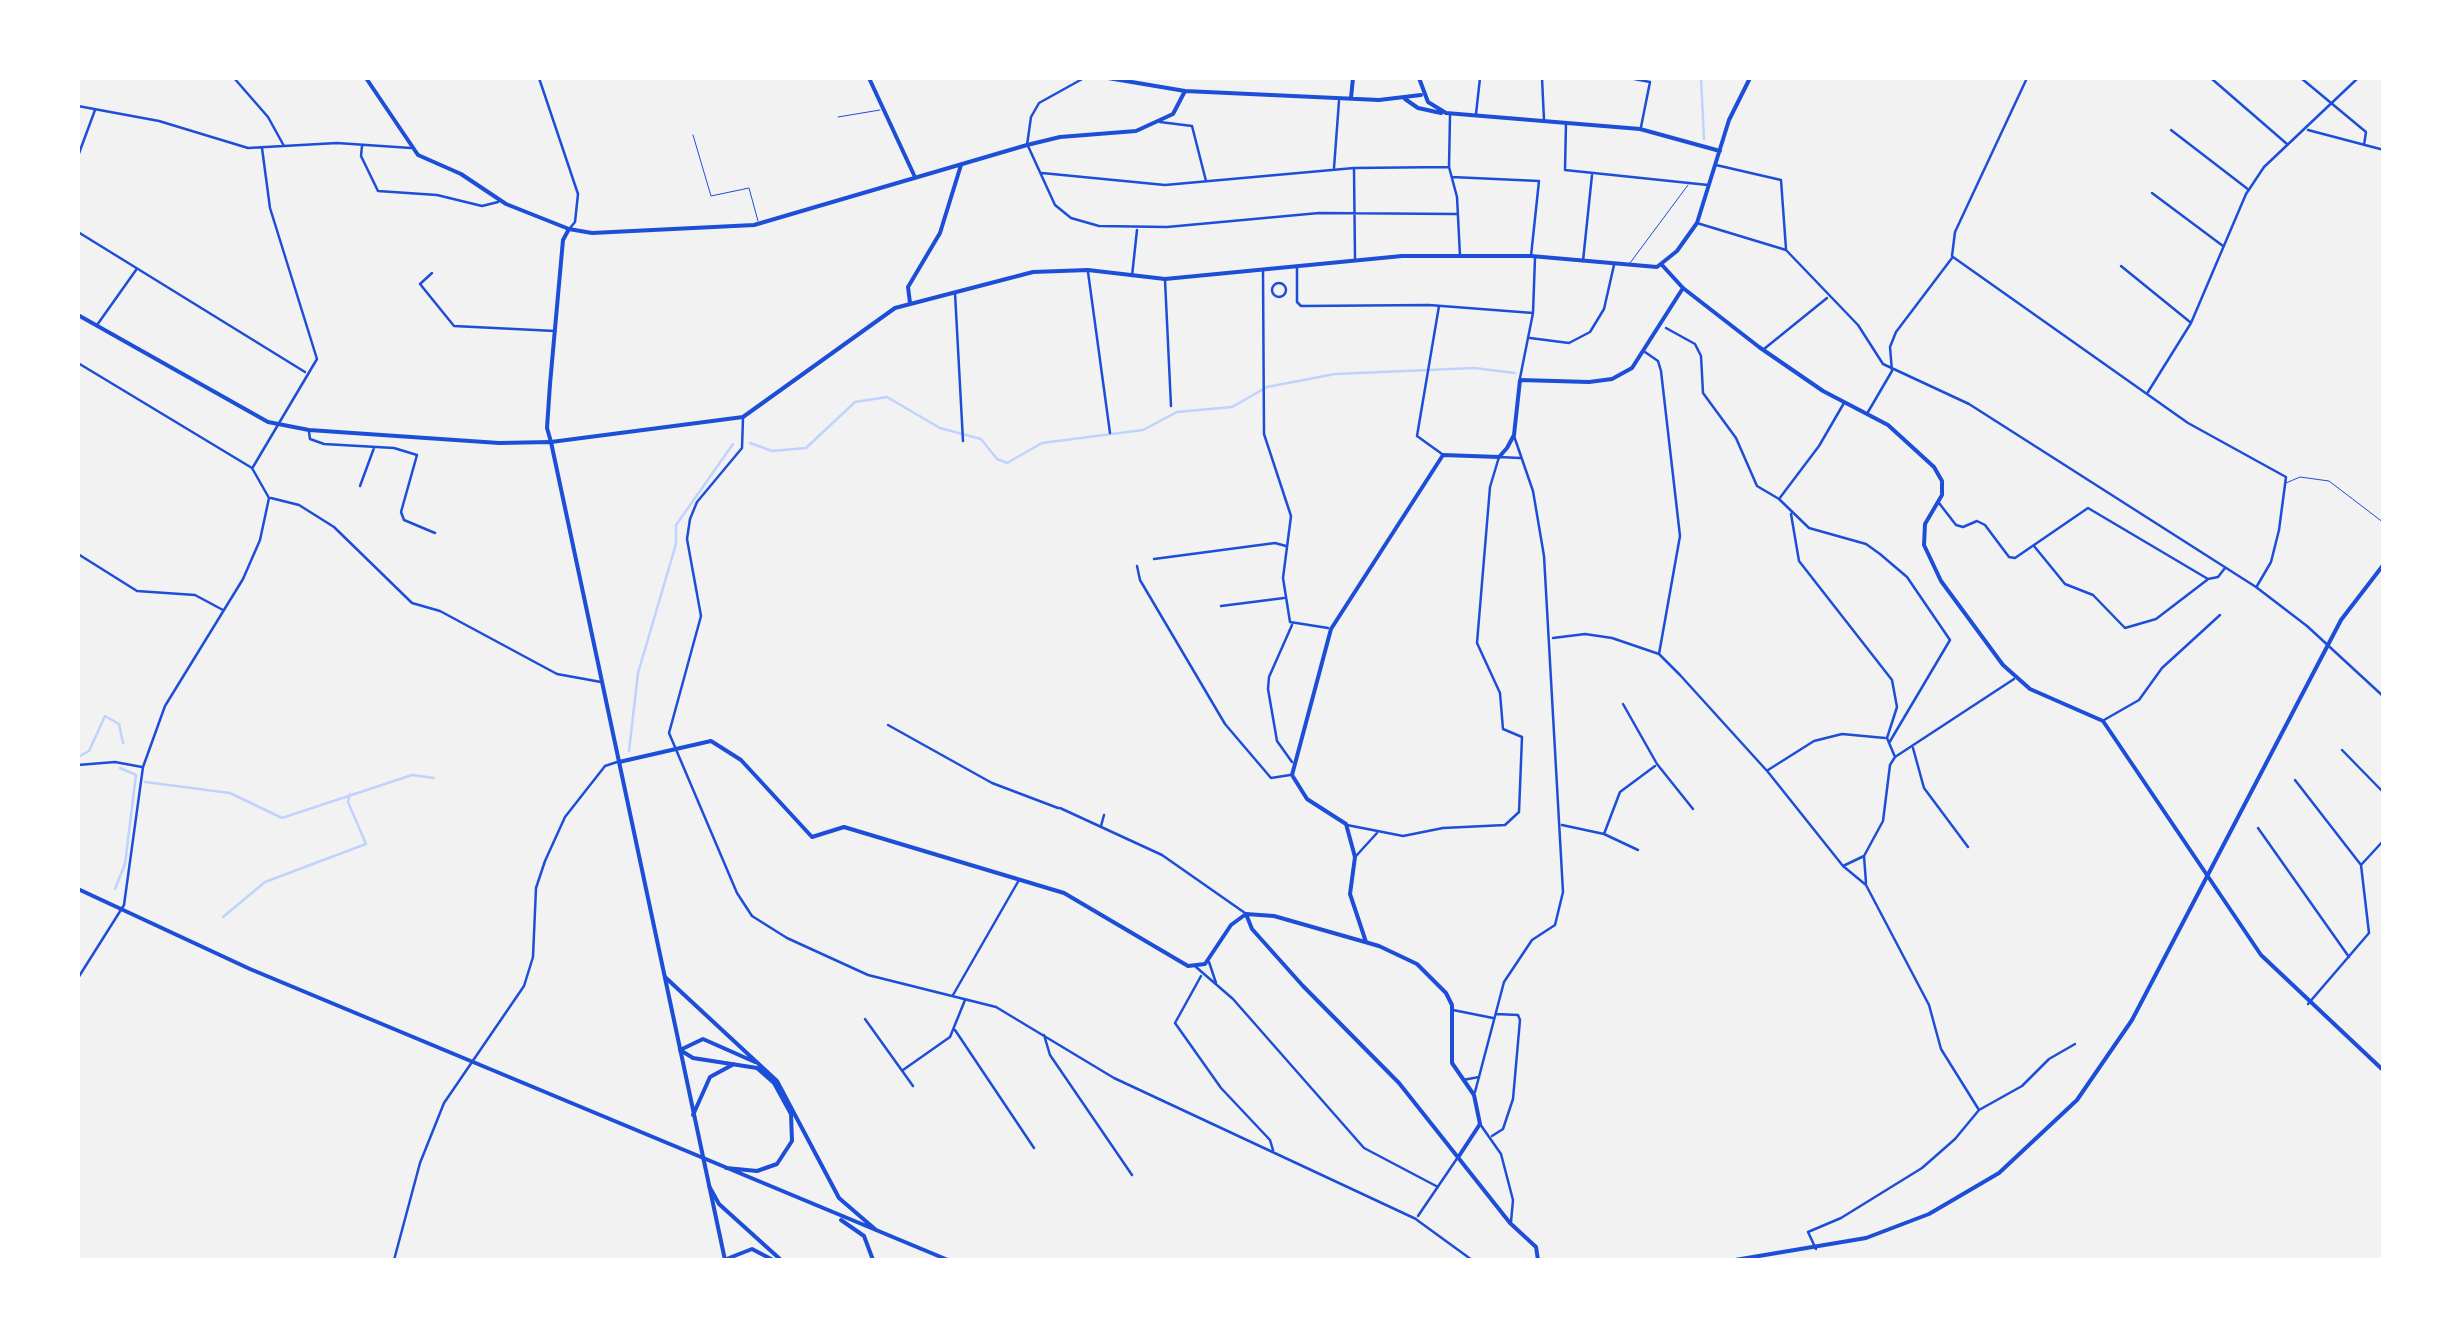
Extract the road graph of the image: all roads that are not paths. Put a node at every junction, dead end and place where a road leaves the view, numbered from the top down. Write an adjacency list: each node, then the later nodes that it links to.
1 (234, 78): 40 (street)
2 (366, 78): 42 (street)
3 (539, 78): 66 (street)
4 (868, 78): 25 (street)
5 (1084, 78): 37 (street)
6 (1108, 78): 17 (street)
7 (1352, 78): 20 (street)
8 (1419, 78): 18 (street)
9 (1480, 78): 27 (street)
10 (1542, 78): 29 (street)
11 (1628, 78): 32 (street)
12 (1750, 78): 44 (street)
13 (2027, 78): 72 (street)
14 (2301, 78): 22 (street)
15 (2358, 78): 22 (street)
16 (2212, 79): 38 (street)
17 (1185, 91): 19 (street); 30 (street)
18 (1422, 94): 21 (street); 26 (street)
19 (1339, 98): 20 (street); 50 (street)
20 (1351, 98): 21 (street)
21 (1405, 99): 26 (street)
22 (2331, 105): 33 (street); 39 (street)
23 (78, 106): 24 (street)
24 (96, 108): 41 (street); 45 (street)
25 (883, 109): 28 (lane); 53 (street)
26 (1448, 114): 27 (street); 48 (street)
27 (1476, 116): 29 (street)
28 (838, 117)
29 (1544, 121): 31 (street)
30 (1158, 122): 37 (street); 55 (street)
31 (1566, 122): 32 (street); 52 (street)
32 (1640, 129): 44 (street)
33 (2305, 129): 38 (street); 39 (street)
34 (2171, 130): 58 (street)
35 (694, 136): 64 (lane)
36 (362, 144): 40 (street); 42 (street); 60 (street)
37 (1027, 145): 46 (street); 51 (street)
38 (2288, 145): 58 (street)
39 (2364, 145): 43 (street)
40 (285, 147): 41 (street)
41 (262, 148): 102 (street)
42 (411, 148): 60 (street)
43 (2384, 150)
44 (1720, 151): 47 (street)
45 (78, 156)
46 (961, 164): 53 (street); 89 (street)
47 (1716, 165): 57 (street); 69 (street)
48 (1449, 167): 49 (street); 54 (street)
49 (1354, 168): 50 (street); 61 (street)
50 (1334, 170): 55 (street)
51 (1040, 173): 55 (street); 65 (street)
52 (1592, 173): 56 (street); 74 (street)
53 (914, 175): 64 (street)
54 (1452, 177): 62 (street); 71 (street)
55 (1206, 181)
56 (1688, 184): 57 (street); 78 (lane)
57 (1710, 185): 63 (street)
58 (2249, 190): 68 (street)
59 (2152, 194): 68 (street)
60 (500, 201): 66 (street)
61 (1355, 213): 62 (street); 65 (street); 73 (street)
62 (1456, 214): 70 (street)
63 (1697, 223): 69 (street); 77 (street)
64 (759, 224): 66 (street)
65 (1137, 228): 84 (street)
66 (569, 230): 96 (street)
67 (78, 232): 80 (street)
68 (2225, 247): 93 (street)
69 (1786, 250): 88 (street)
70 (1460, 256): 71 (street); 73 (street)
71 (1533, 257): 74 (street); 91 (street)
72 (1952, 257): 101 (street); 104 (street)
73 (1355, 258): 75 (street)
74 (1584, 261): 76 (street)
75 (1297, 265): 82 (street); 90 (street)
76 (1614, 265): 78 (street); 97 (street)
77 (1662, 265): 78 (street); 86 (street)
78 (1629, 266)
79 (2121, 266): 93 (street)
80 (136, 269): 94 (street); 102 (street)
81 (1088, 270): 84 (street); 87 (street); 111 (street)
82 (1262, 270): 85 (street); 129 (street)
83 (432, 272): 96 (street)
84 (1132, 276): 85 (street)
85 (1165, 278): 106 (street)
86 (1682, 288): 98 (street); 99 (street)
87 (955, 291): 89 (street); 113 (street)
88 (1830, 296): 98 (street); 101 (street)
89 (910, 303): 108 (street)
90 (1439, 306): 91 (street); 116 (street)
91 (1533, 313): 97 (street)
92 (78, 315): 94 (street)
93 (2191, 323): 104 (street)
94 (96, 326): 109 (street)
95 (1666, 328): 123 (street)
96 (555, 331): 114 (street)
97 (1530, 338): 103 (street)
98 (1762, 350): 105 (street)
99 (1644, 352): 103 (street); 144 (street)
100 (78, 364): 119 (street)
101 (1892, 371): 107 (street); 134 (street)
102 (306, 373): 109 (street)
103 (1520, 380): 112 (street)
104 (2146, 394): 120 (street)
105 (1844, 402): 107 (street); 123 (street)
106 (1171, 406)
107 (1868, 412): 124 (street)
108 (743, 417): 114 (street); 152 (street)
109 (276, 424): 110 (street); 119 (street)
110 (310, 430): 114 (street); 115 (street)
111 (1110, 433)
112 (1514, 435): 117 (street); 118 (street)
113 (963, 439)
114 (551, 442): 146 (street)
115 (374, 447): 121 (street); 127 (street)
116 (1443, 455): 117 (street); 142 (street)
117 (1498, 457): 118 (street); 171 (street)
118 (1522, 458): 143 (street)
119 (252, 468): 122 (street)
120 (2286, 484): 126 (lane); 136 (street)
121 (360, 486)
122 (269, 498): 139 (street); 146 (street)
123 (1779, 500): 125 (street)
124 (1938, 502): 128 (street); 145 (street)
125 (1792, 513): 151 (street); 151 (street)
126 (2384, 523)
127 (435, 533)
128 (2033, 545): 135 (street); 135 (street)
129 (1287, 546): 131 (street); 137 (street)
130 (78, 554): 139 (street)
131 (1154, 560)
132 (2384, 564): 225 (street)
133 (1136, 566): 162 (street)
134 (2225, 568): 135 (street); 136 (street)
135 (2208, 579)
136 (2256, 588): 147 (street)
137 (1286, 598): 138 (street); 141 (street)
138 (1221, 606)
139 (224, 610): 160 (street)
140 (2220, 614): 149 (street)
141 (1292, 624): 142 (street); 157 (street)
142 (1331, 629): 157 (street)
143 (1552, 638): 144 (street); 168 (street)
144 (1659, 654): 161 (street)
145 (2014, 680): 149 (street); 153 (street)
146 (602, 682): 156 (street)
147 (2384, 697)
148 (1623, 704): 158 (street)
149 (2103, 720): 194 (street)
150 (890, 729): 169 (street)
151 (1888, 740): 155 (street); 161 (street)
152 (675, 746): 156 (street); 180 (street); 192 (street)
153 (1912, 747): 155 (street); 174 (street)
154 (2342, 750): 164 (street)
155 (1895, 757): 176 (street)
156 (619, 762): 190 (street); 226 (street)
157 (1292, 762): 162 (street)
158 (1656, 764): 165 (street); 172 (street)
159 (78, 765): 160 (street)
160 (143, 767): 189 (street)
161 (1766, 770): 179 (street)
162 (1292, 774): 167 (street)
163 (2295, 780): 178 (street)
164 (2384, 794)
165 (1693, 809)
166 (1104, 815): 169 (street)
167 (1346, 824): 171 (street); 177 (street)
168 (1560, 825): 172 (street); 196 (street)
169 (1100, 828): 183 (street)
170 (2258, 828): 185 (street)
171 (1378, 833): 177 (street)
172 (1604, 834): 175 (street)
173 (2384, 840): 178 (street)
174 (1968, 847)
175 (1638, 850)
176 (1864, 856): 179 (street); 181 (street)
177 (1355, 857): 184 (street)
178 (2362, 865): 185 (street)
179 (1842, 866): 181 (street)
180 (1020, 879): 187 (street); 192 (street)
181 (1866, 885): 210 (street)
182 (78, 890): 217 (street)
183 (1246, 914): 184 (street); 186 (street); 216 (street)
184 (1366, 942): 195 (street)
185 (2349, 957): 194 (street)
186 (1208, 961): 187 (street); 191 (street)
187 (1196, 967): 188 (street)
188 (1202, 975): 191 (street); 215 (street)
189 (78, 978)
190 (664, 978): 201 (street); 203 (street)
191 (1216, 984): 220 (street)
192 (952, 995): 193 (street)
193 (965, 998): 198 (street); 199 (street)
194 (2308, 1004): 205 (street)
195 (1452, 1010): 196 (street); 207 (street)
196 (1494, 1016): 206 (street); 213 (street)
197 (865, 1019): 204 (street)
198 (955, 1030): 204 (street); 214 (street)
199 (1044, 1033): 215 (street); 218 (street)
200 (2075, 1044): 210 (street)
201 (680, 1050): 202 (street); 203 (street); 211 (street)
202 (735, 1063): 211 (street); 217 (street)
203 (759, 1064): 224 (street)
204 (903, 1070): 208 (street)
205 (2384, 1071)
206 (1480, 1077): 207 (street); 209 (street)
207 (1463, 1080): 209 (street)
208 (913, 1086)
209 (1474, 1095): 212 (street)
210 (1979, 1110): 225 (street)
211 (694, 1115): 219 (street)
212 (1480, 1124): 213 (street); 216 (street)
213 (1492, 1136): 223 (street)
214 (1034, 1148)
215 (1272, 1152): 222 (street)
216 (1459, 1156): 220 (street); 223 (street)
217 (718, 1167): 221 (street)
218 (1132, 1175)
219 (709, 1186): 227 (street); 229 (street)
220 (1438, 1187): 222 (street)
221 (828, 1212): 224 (street); 230 (street)
222 (1416, 1219): 232 (street)
223 (1510, 1223): 233 (street)
224 (884, 1235): 231 (street)
225 (1816, 1249): 234 (street)
226 (394, 1260)
227 (724, 1260): 228 (street)
228 (773, 1260)
229 (781, 1260)
230 (873, 1260)
231 (948, 1260)
232 (1472, 1260)
233 (1538, 1260)
234 (1735, 1260)

